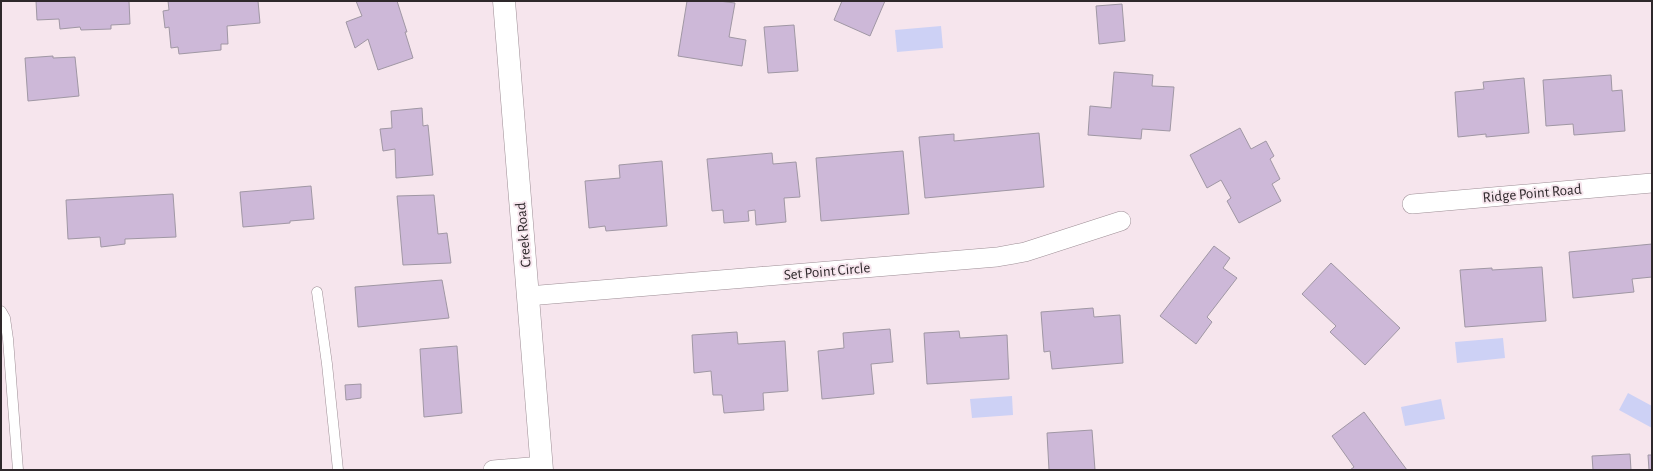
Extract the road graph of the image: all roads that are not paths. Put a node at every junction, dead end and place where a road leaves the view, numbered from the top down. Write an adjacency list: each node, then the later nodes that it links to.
1 (504, 1): 6 (street, Creek Road)
2 (1652, 183): 3 (street, Ridge Point Road)
3 (1412, 204)
4 (1121, 221): 6 (street, Set Point Circle)
5 (317, 292): 10 (lane)
6 (528, 296): 8 (street, Creek Road)
7 (1, 311): 9 (lane)
8 (542, 468): 11 (street)
9 (18, 470)
10 (338, 470)
11 (492, 470)

